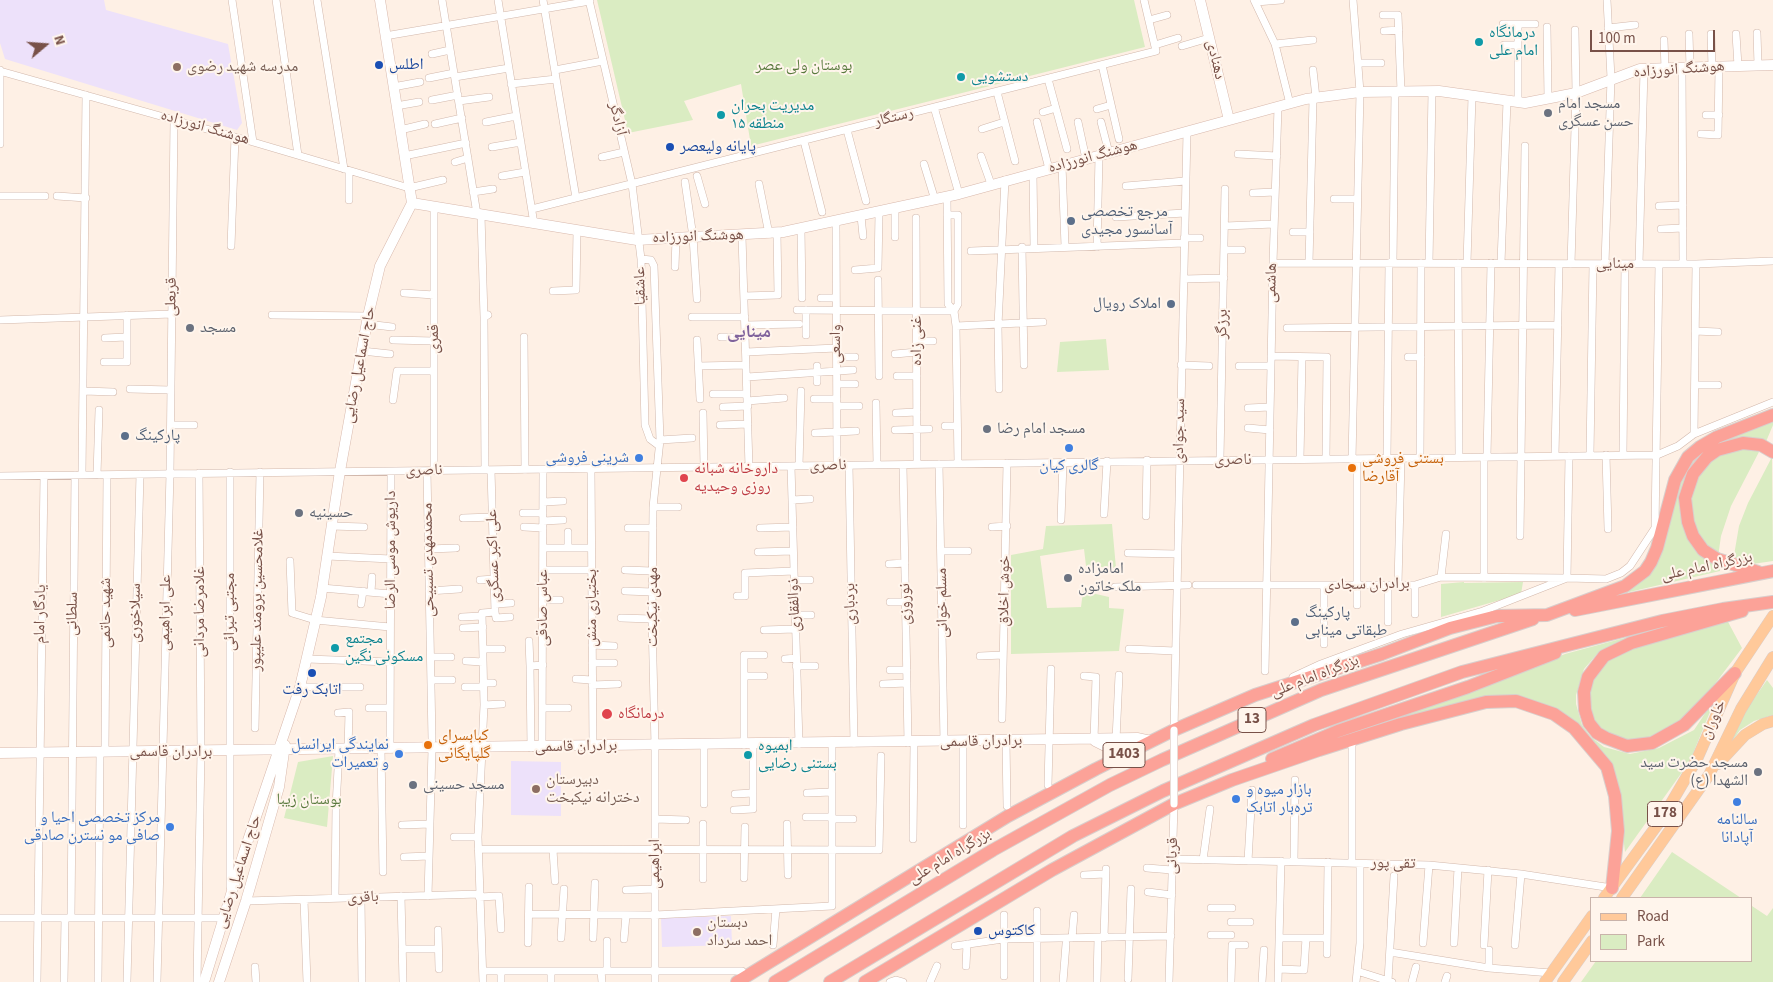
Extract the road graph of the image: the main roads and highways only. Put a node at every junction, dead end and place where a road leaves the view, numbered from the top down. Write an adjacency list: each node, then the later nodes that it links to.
1 (380, 0): 5 (main road)
2 (1200, 0): 4 (main road, دهنادی)
3 (1773, 65): 4 (main road, هوشنگ انورزاده)
4 (1229, 120): 5 (main road, هوشنگ انورزاده)
5 (412, 203): 18 (main road, حاج اسماعیل رضایی)
6 (1773, 415): 10 (highway)
7 (1773, 452): 8 (highway)
8 (1767, 572): 10 (highway, بزرگراه امام علی / 13)
9 (1767, 603): 12 (highway, 13); 14 (highway)
10 (1548, 615): 17 (highway, 1403); 31 (highway, بزرگراه امام علی / 13)
11 (1773, 616): 14 (main road, خاوران / 178)
12 (1583, 640): 22 (highway); 32 (highway, 13)
13 (1773, 657): 21 (main road, خاوران / 178)
14 (1735, 673): 23 (main road, خاوران / 178)
15 (1773, 721): 21 (main road)
16 (1094, 740): 17 (main road, برادران قاسمی); 18 (main road, برادران قاسمی); 20 (main road)
17 (1151, 742): 20 (highway, 1403)
18 (281, 751): 19 (main road, برادران قاسمی); 29 (main road, حاج اسماعیل رضایی); 30 (main road, حاج اسماعیل رضایی)
19 (0, 753)
20 (1110, 761): 27 (highway, 1403)
21 (1709, 775): 24 (main road, خاوران / 178)
22 (1232, 780): 23 (highway); 33 (highway)
23 (1608, 893)
24 (1623, 897)
25 (1590, 919): 28 (main road)
26 (1590, 944): 34 (main road)
27 (740, 977)
28 (1548, 978)
29 (204, 982)
30 (220, 982)
31 (775, 982)
32 (830, 982)
33 (865, 982)
34 (1563, 982)

